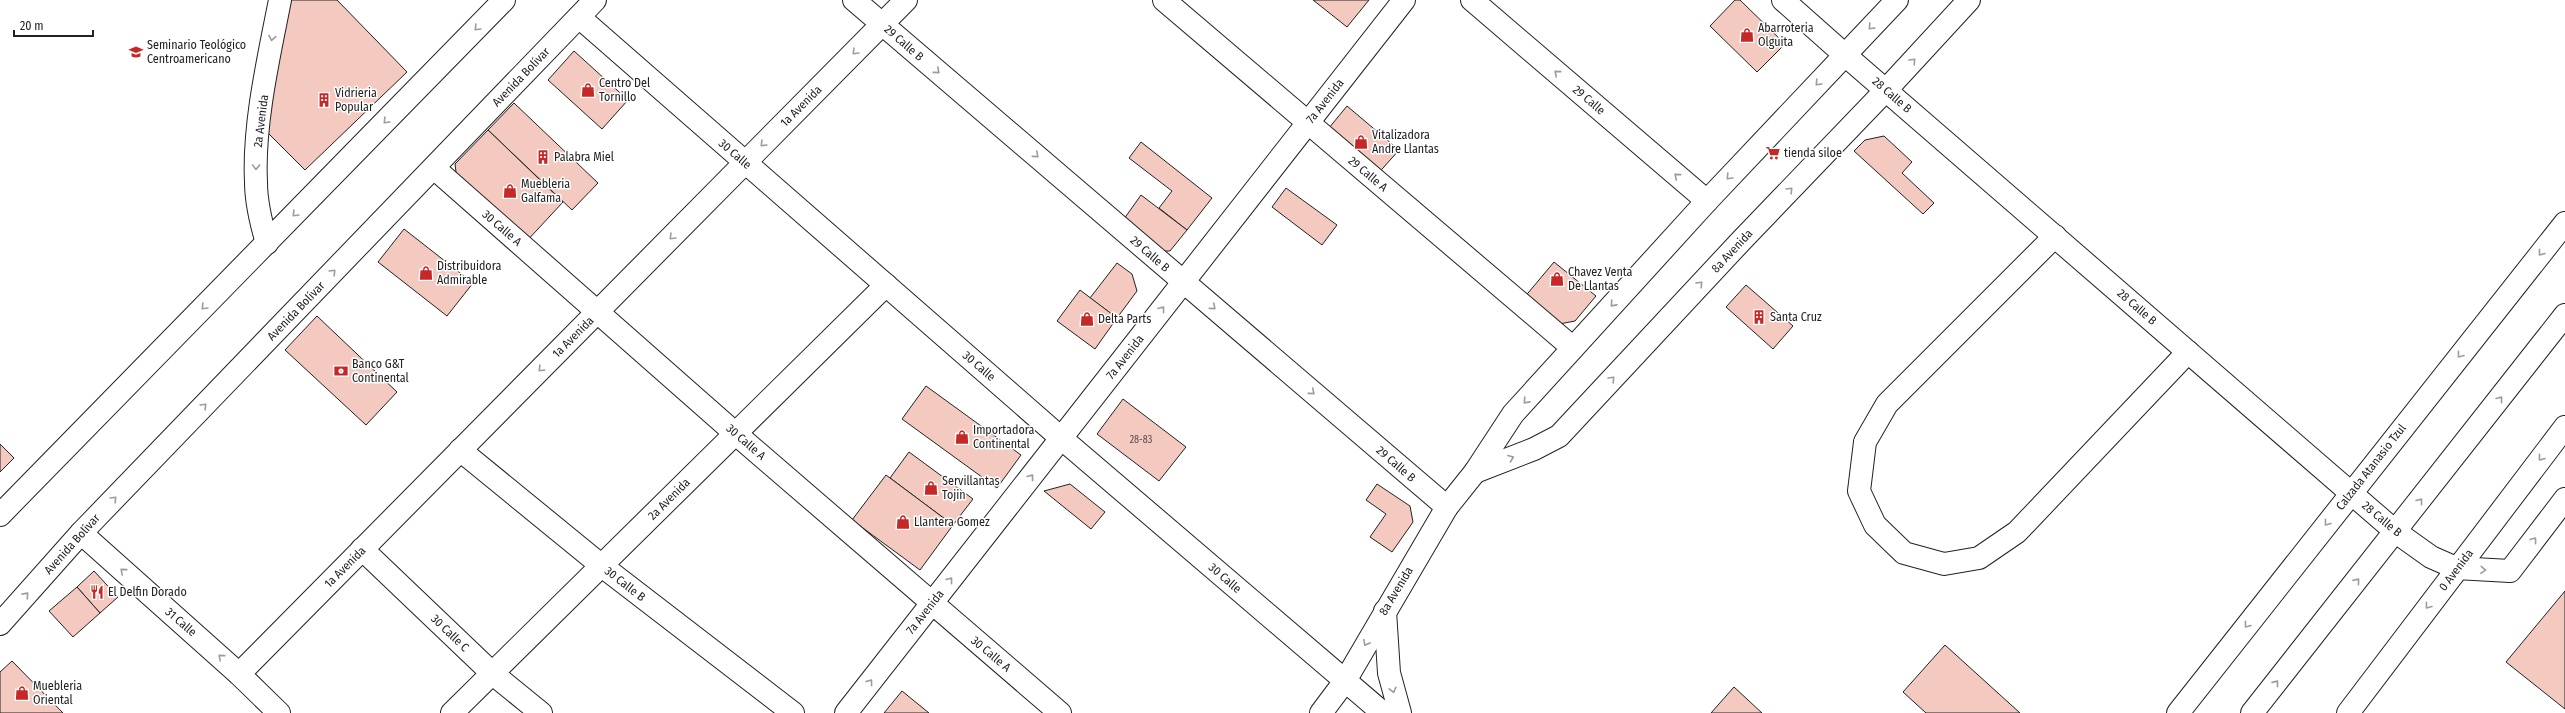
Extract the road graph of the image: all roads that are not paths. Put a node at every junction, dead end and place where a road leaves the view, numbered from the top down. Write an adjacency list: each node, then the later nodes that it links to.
1 (280, 0): 22 (street, 2a Avenida, one-way to 22)
2 (504, 0): 22 (street, one-way to 22)
3 (595, 0): 12 (street, Avenida Bolívar)
4 (854, 0): 13 (street, 29 Calle B)
5 (906, 0): 13 (street, 1a Avenida)
6 (1164, 0): 16 (street, 29 Calle A)
7 (1404, 0): 16 (street, 7a Avenida)
8 (1472, 0): 19 (street, 29 Calle, one-way to 8)
9 (1784, 0): 14 (street, 28 Calle B)
10 (1897, 0): 14 (street, 8a Avenida, one-way to 14)
11 (1969, 0): 15 (street, 8a Avenida, one-way to 11)
12 (579, 17): 17 (street, 30 Calle); 18 (street, Avenida Bolívar)
13 (882, 24): 17 (street, 1a Avenida, one-way to 17); 23 (street, 29 Calle B, one-way to 23)
14 (1845, 55): 15 (street, 28 Calle B); 19 (street, 8a Avenida, one-way to 19)
15 (1886, 90): 21 (street, 28 Calle B); 33 (street, 8a Avenida, one-way to 15)
16 (1308, 122): 23 (street, 7a Avenida); 27 (street, 29 Calle A)
17 (745, 163): 24 (street, 30 Calle); 25 (street, 1a Avenida, one-way to 25)
18 (434, 168): 25 (street, 30 Calle A); 39 (street, Avenida Bolívar, one-way to 18)
19 (1707, 201): 27 (street, 8a Avenida, one-way to 27)
20 (2565, 223): 34 (street, Calzada Atanasio Tzul, one-way to 34)
21 (2055, 236): 28 (street, 28 Calle B); 28 (street)
22 (267, 243): 37 (street, one-way to 37)
23 (1184, 282): 31 (street, 7a Avenida, one-way to 23); 36 (street, 29 Calle B, one-way to 36)
24 (886, 285): 30 (street, 2a Avenida); 31 (street, 30 Calle)
25 (597, 312): 30 (street, 30 Calle A); 32 (street, 1a Avenida, one-way to 32)
26 (2565, 315): 38 (street, one-way to 26)
27 (1573, 348): 33 (street, 8a Avenida, one-way to 33)
28 (2188, 352): 34 (street, 28 Calle B)
29 (2565, 427): 42 (street, 0 Avenida, one-way to 42)
30 (736, 434): 41 (street, 2a Avenida); 43 (street, 30 Calle A)
31 (1061, 438): 43 (street, 7a Avenida, one-way to 31); 48 (street, 30 Calle)
32 (460, 450): 40 (street, 1a Avenida); 41 (street, 30 Calle B)
33 (1474, 472): 36 (street, 8a Avenida)
34 (2351, 493): 38 (street, 28 Calle B); 58 (street, Calzada Atanasio Tzul, one-way to 58)
35 (2565, 499): 42 (street, 28 Calle B, one-way to 35)
36 (1447, 507): 44 (street, 8a Avenida)
37 (0, 515)
38 (2396, 532): 42 (street, 28 Calle B); 59 (street, one-way to 38)
39 (81, 533): 45 (street, Avenida Bolívar, one-way to 39); 46 (street, 31 Calle, one-way to 39)
40 (362, 549): 46 (street, 1a Avenida); 47 (street, 30 Calle C)
41 (602, 566): 47 (street, 2a Avenida); 52 (street, 30 Calle B)
42 (2456, 568): 60 (street, 0 Avenida, one-way to 60)
43 (932, 603): 53 (street, 7a Avenida, one-way to 43); 54 (street, 30 Calle A)
44 (1385, 610): 48 (street, 8a Avenida, one-way to 48); 57 (street, one-way to 57)
45 (0, 624)
46 (239, 674): 49 (street, 31 Calle)
47 (493, 674): 50 (street, 2a Avenida); 51 (street, 30 Calle C)
48 (1345, 681): 55 (street, 8a Avenida); 56 (street, 30 Calle)
49 (279, 713)
50 (452, 713)
51 (541, 713)
52 (793, 713)
53 (846, 713)
54 (1060, 713)
55 (1321, 713)
56 (1383, 713)
57 (1400, 713)
58 (2178, 713)
59 (2252, 713)
60 (2348, 713)

